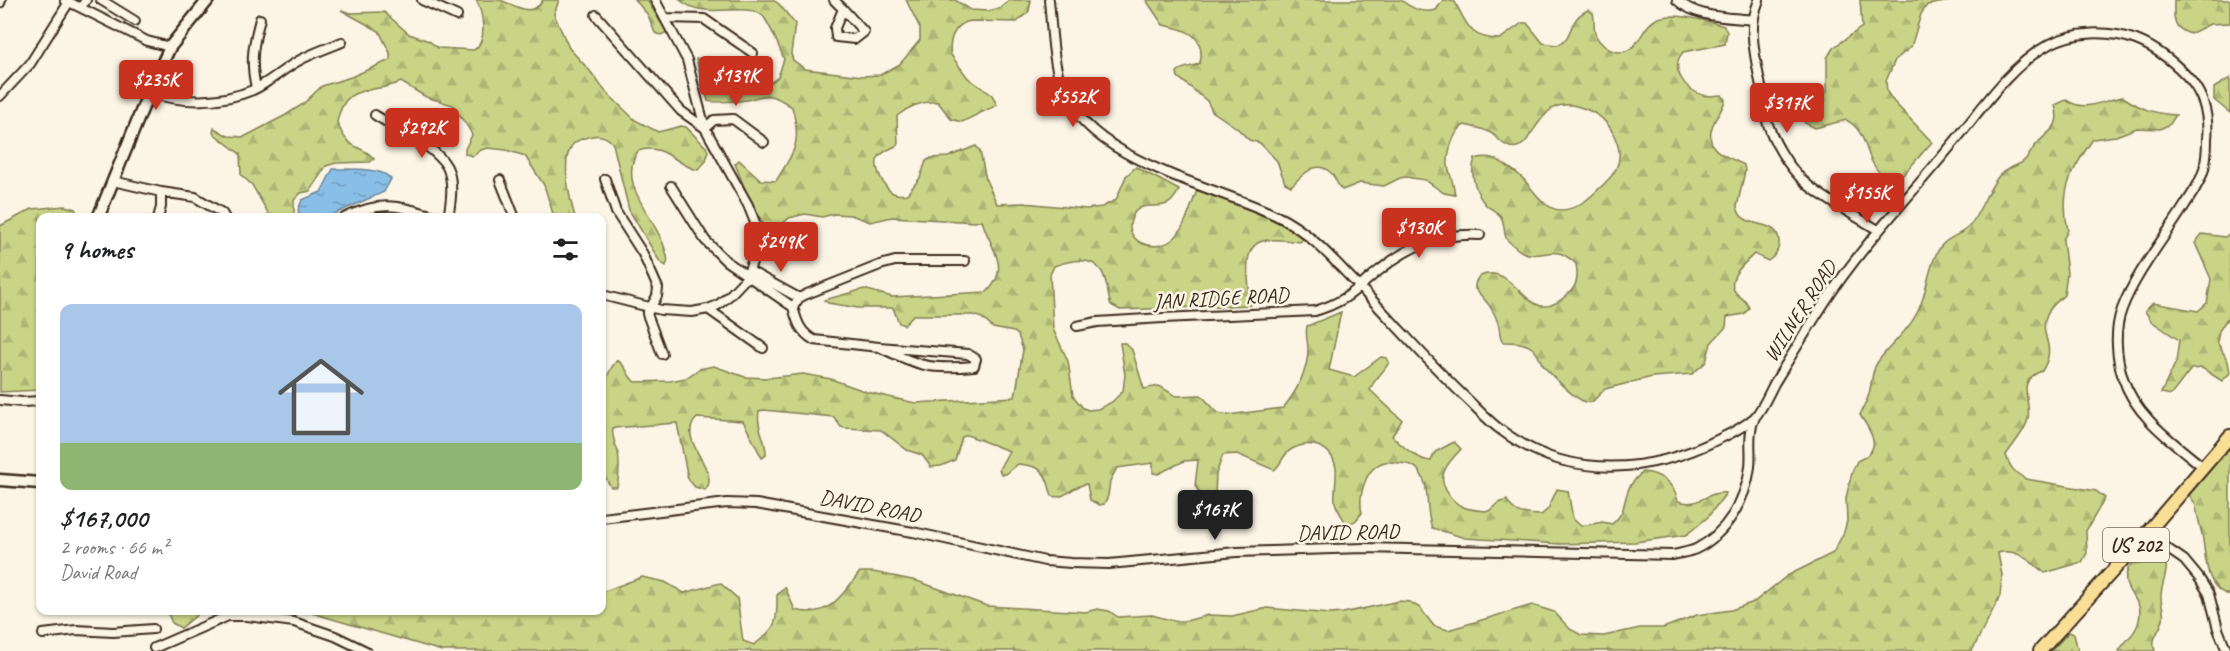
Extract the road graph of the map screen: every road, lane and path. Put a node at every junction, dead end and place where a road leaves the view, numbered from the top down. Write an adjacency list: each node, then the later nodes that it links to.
1 (86, 0): 11 (street)
2 (101, 0): 18 (street)
3 (208, 0): 20 (street)
4 (422, 0): 14 (street)
5 (655, 0): 15 (street)
6 (834, 0): 12 (street)
7 (1049, 0): 44 (street, WILNER ROAD)
8 (1677, 0): 17 (street)
9 (1759, 0): 17 (street)
10 (67, 1): 11 (street); 24 (street)
11 (81, 8): 20 (street)
12 (843, 9)
13 (596, 15): 26 (street)
14 (457, 16)
15 (666, 18): 21 (street); 26 (street)
16 (260, 19): 22 (street)
17 (1753, 20): 40 (street)
18 (135, 21)
19 (342, 42): 22 (street)
20 (170, 47): 23 (street)
21 (753, 53)
22 (256, 88): 23 (street)
23 (148, 92): 30 (street)
24 (0, 96)
25 (375, 116): 38 (street)
26 (705, 128): 27 (street); 43 (street)
27 (764, 142)
28 (605, 179): 48 (street)
29 (500, 180): 39 (street)
30 (113, 181): 32 (street); 33 (street)
31 (671, 186): 43 (street)
32 (161, 192): 34 (street); 35 (street)
33 (100, 213)
34 (159, 213)
35 (222, 213)
36 (354, 213): 37 (street)
37 (424, 213)
38 (449, 213)
39 (512, 213)
40 (1878, 230): 56 (street, WILNER ROAD); 58 (street, WILNER ROAD)
41 (1480, 235): 44 (street, JAN RIDGE ROAD)
42 (965, 261): 46 (street)
43 (749, 274): 46 (street); 47 (street); 49 (street)
44 (1360, 287): 50 (street, JAN RIDGE ROAD); 56 (street, WILNER ROAD)
45 (606, 296): 48 (street)
46 (799, 298): 47 (street)
47 (793, 307): 51 (street)
48 (650, 308): 49 (street); 53 (street)
49 (708, 309): 52 (street)
50 (1077, 326)
51 (879, 347): 51 (street)
52 (763, 348)
53 (662, 354)
54 (0, 400): 55 (street)
55 (36, 401)
56 (1756, 416): 61 (street, DAVID ROAD)
57 (2230, 436): 58 (main road, US 202)
58 (2203, 467): 62 (main road, US 202)
59 (0, 480): 60 (street)
60 (36, 483)
61 (606, 518)
62 (2146, 534): 67 (main road, US 202); 68 (street)
63 (153, 629): 64 (street)
64 (43, 634)
65 (154, 648): 66 (street)
66 (366, 651)
67 (2040, 651)
68 (2227, 651)

